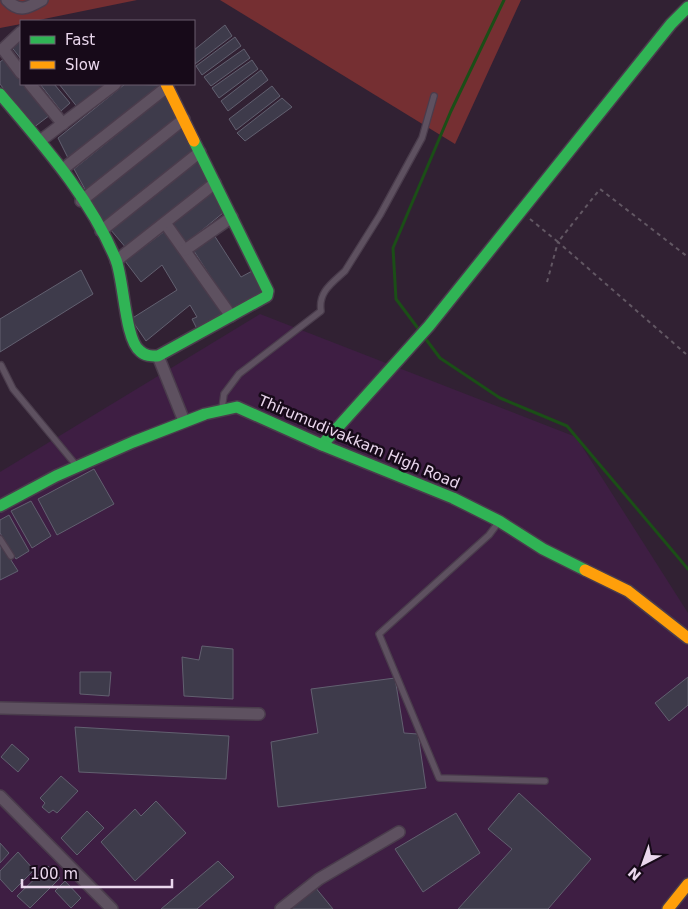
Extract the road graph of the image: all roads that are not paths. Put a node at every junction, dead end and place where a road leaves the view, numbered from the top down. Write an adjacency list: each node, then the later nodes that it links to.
1 (7, 0): 2 (street)
2 (42, 0)
3 (688, 7): 28 (street)
4 (20, 33): 5 (street)
5 (20, 72)
6 (31, 85): 12 (street)
7 (115, 85): 12 (street)
8 (166, 85): 11 (street); 15 (street)
9 (0, 94): 13 (street)
10 (434, 96): 26 (lane)
11 (184, 119): 14 (street); 17 (street)
12 (63, 124): 13 (street)
13 (40, 141): 15 (street)
14 (200, 152): 16 (street); 20 (street)
15 (63, 170): 17 (street)
16 (215, 183): 18 (street); 19 (street)
17 (81, 201): 20 (street)
18 (232, 217): 21 (street); 23 (street)
19 (165, 223): 21 (street); 22 (street)
20 (101, 230): 22 (street)
21 (185, 250): 23 (street)
22 (116, 261): 24 (street)
23 (231, 316): 24 (street)
24 (158, 356): 27 (street)
25 (1, 365): 29 (lane)
26 (222, 408): 27 (street, Thirumudivakkam High Road); 28 (street, Thirumudivakkam High Road)
27 (184, 421): 29 (street, Thirumudivakkam High Road)
28 (322, 446): 31 (street, Thirumudivakkam High Road)
29 (76, 465): 30 (street, Thirumudivakkam High Road)
30 (1, 504)
31 (499, 521): 34 (street, Thirumudivakkam High Road); 37 (lane)
32 (0, 539): 33 (lane)
33 (11, 556)
34 (688, 638)
35 (0, 708): 36 (street)
36 (259, 714)
37 (545, 781)
38 (0, 796): 41 (street)
39 (399, 832): 42 (street)
40 (688, 884): 43 (street)
41 (112, 909)
42 (281, 909)
43 (668, 909)

